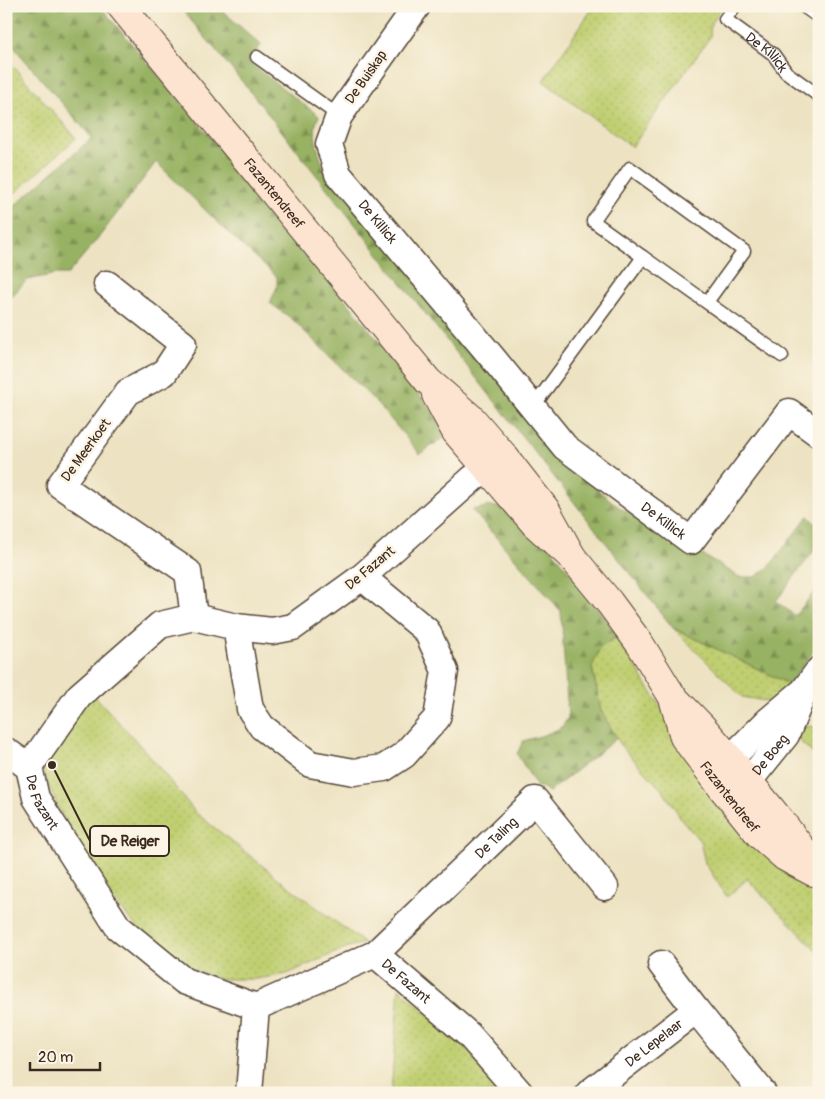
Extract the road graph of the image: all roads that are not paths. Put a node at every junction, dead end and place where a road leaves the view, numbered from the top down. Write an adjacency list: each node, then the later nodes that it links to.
1 (121, 6): 15 (street, Fazantendreef)
2 (417, 6): 8 (street, De Buiskap)
3 (734, 6): 7 (lane, De Killick)
4 (803, 6): 5 (lane)
5 (817, 16)
6 (257, 58): 8 (lane, De Buiskap)
7 (819, 96)
8 (339, 116): 13 (street, De Killick)
9 (643, 257): 11 (lane); 11 (lane); 13 (lane)
10 (107, 284): 17 (street, De Meerkoet)
11 (707, 302): 12 (lane)
12 (782, 356)
13 (533, 407): 14 (street, De Killick)
14 (819, 434)
15 (495, 462): 16 (street, De Fazant); 20 (street, Fazantendreef)
16 (362, 577): 18 (street, De Fazant); 18 (street)
17 (194, 617): 18 (street, De Fazant); 23 (street, De Fazant)
18 (236, 628)
19 (812, 679): 22 (street, De Boeg); 24 (street, De Boeg)
20 (672, 696): 22 (street, Fazantendreef); 24 (street, Fazantendreef)
21 (6, 751): 23 (street)
22 (730, 758): 24 (street, Fazantendreef)
23 (29, 767): 29 (street, De Fazant)
24 (735, 785): 25 (street, Fazantendreef)
25 (819, 873)
26 (605, 887): 27 (street, De Taling)
27 (375, 954): 29 (street, De Fazant); 32 (street, De Fazant)
28 (661, 964): 30 (street, De Lepelaar)
29 (256, 1007): 31 (street)
30 (696, 1010): 33 (street, De Lepelaar); 34 (street, De Lepelaar)
31 (249, 1093)
32 (520, 1093)
33 (590, 1093)
34 (763, 1093)

